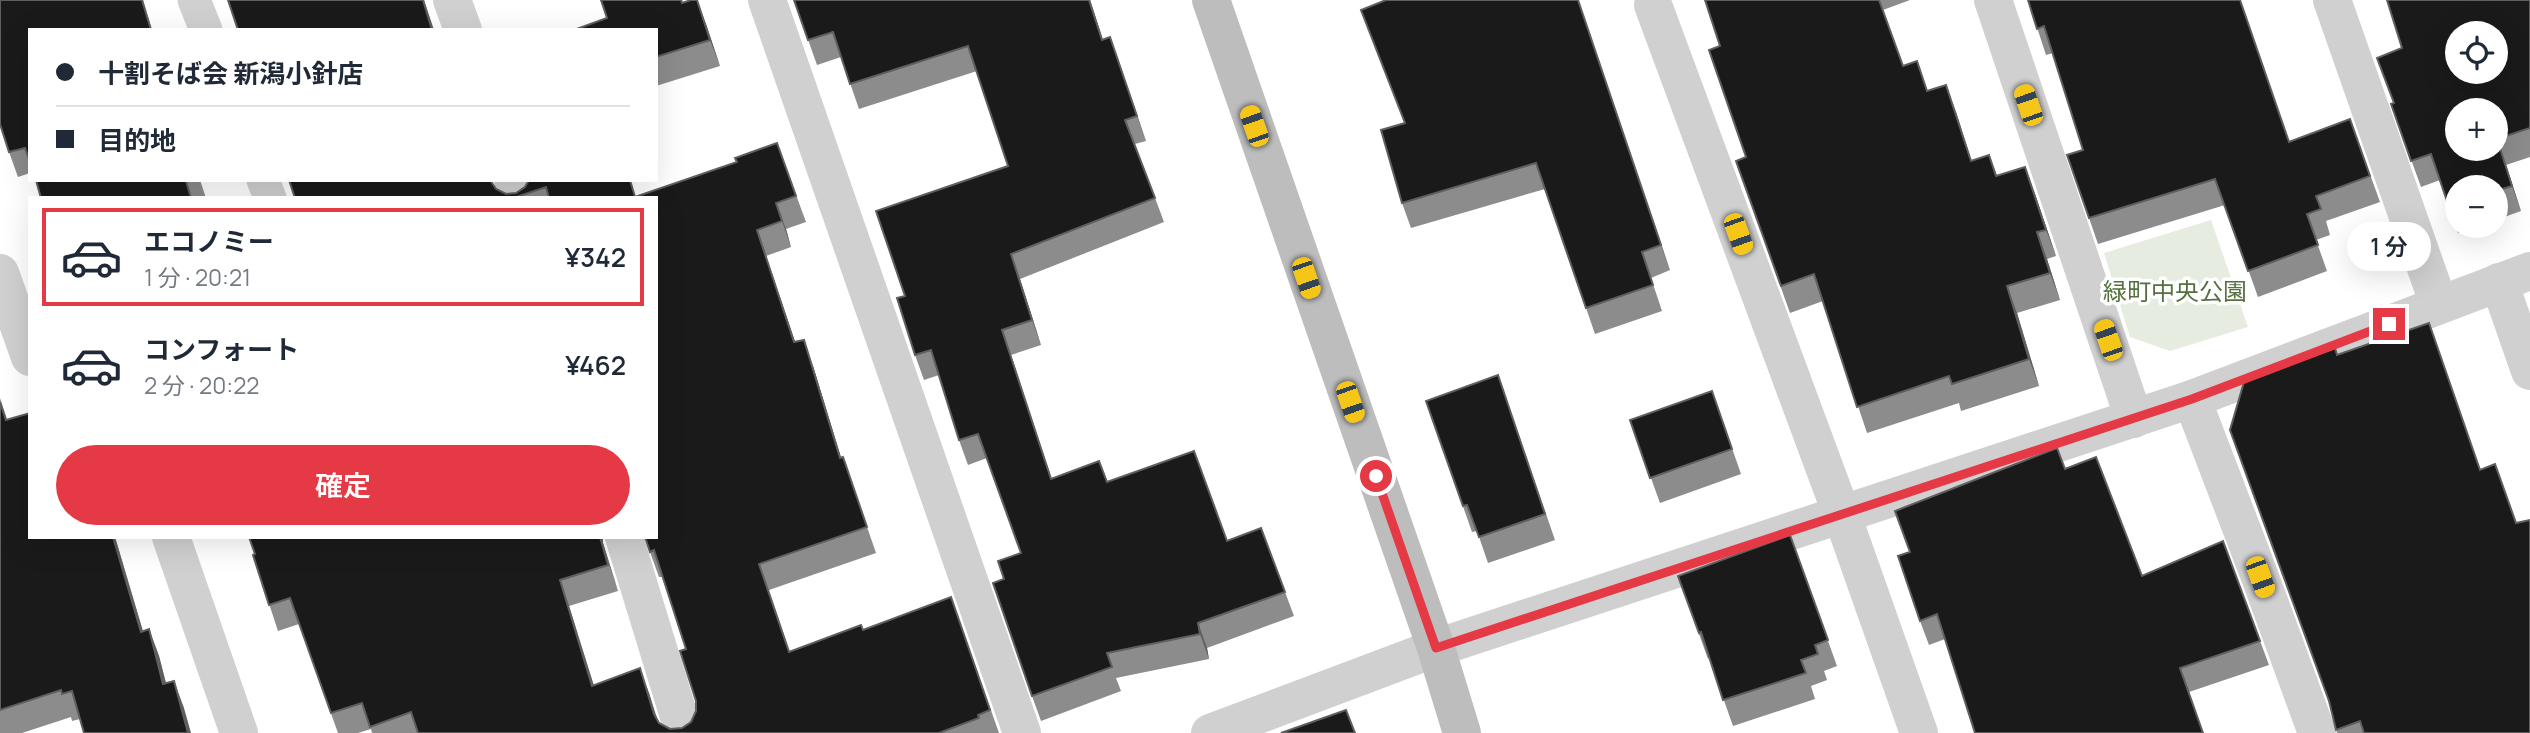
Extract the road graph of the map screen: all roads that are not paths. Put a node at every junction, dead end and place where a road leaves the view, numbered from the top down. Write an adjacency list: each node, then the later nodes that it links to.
1 (194, 0): 8 (lane)
2 (452, 0): 9 (street)
3 (767, 0): 23 (street)
4 (1211, 0): 20 (street)
5 (1993, 0): 16 (street)
6 (2332, 0): 12 (street)
7 (1653, 5): 17 (street)
8 (204, 28)
9 (462, 28)
10 (0, 273): 13 (street)
11 (2514, 277): 12 (street); 14 (street)
12 (2439, 305): 15 (street)
13 (28, 351)
14 (2530, 371)
15 (2192, 399): 16 (street); 27 (street)
16 (2134, 419): 17 (street)
17 (1842, 515): 20 (street); 26 (street)
18 (172, 539): 21 (street)
19 (625, 539): 22 (street)
20 (1436, 648): 24 (street); 25 (street)
21 (239, 733)
22 (684, 733)
23 (1022, 733)
24 (1210, 733)
25 (1462, 733)
26 (1919, 733)
27 (2317, 733)

